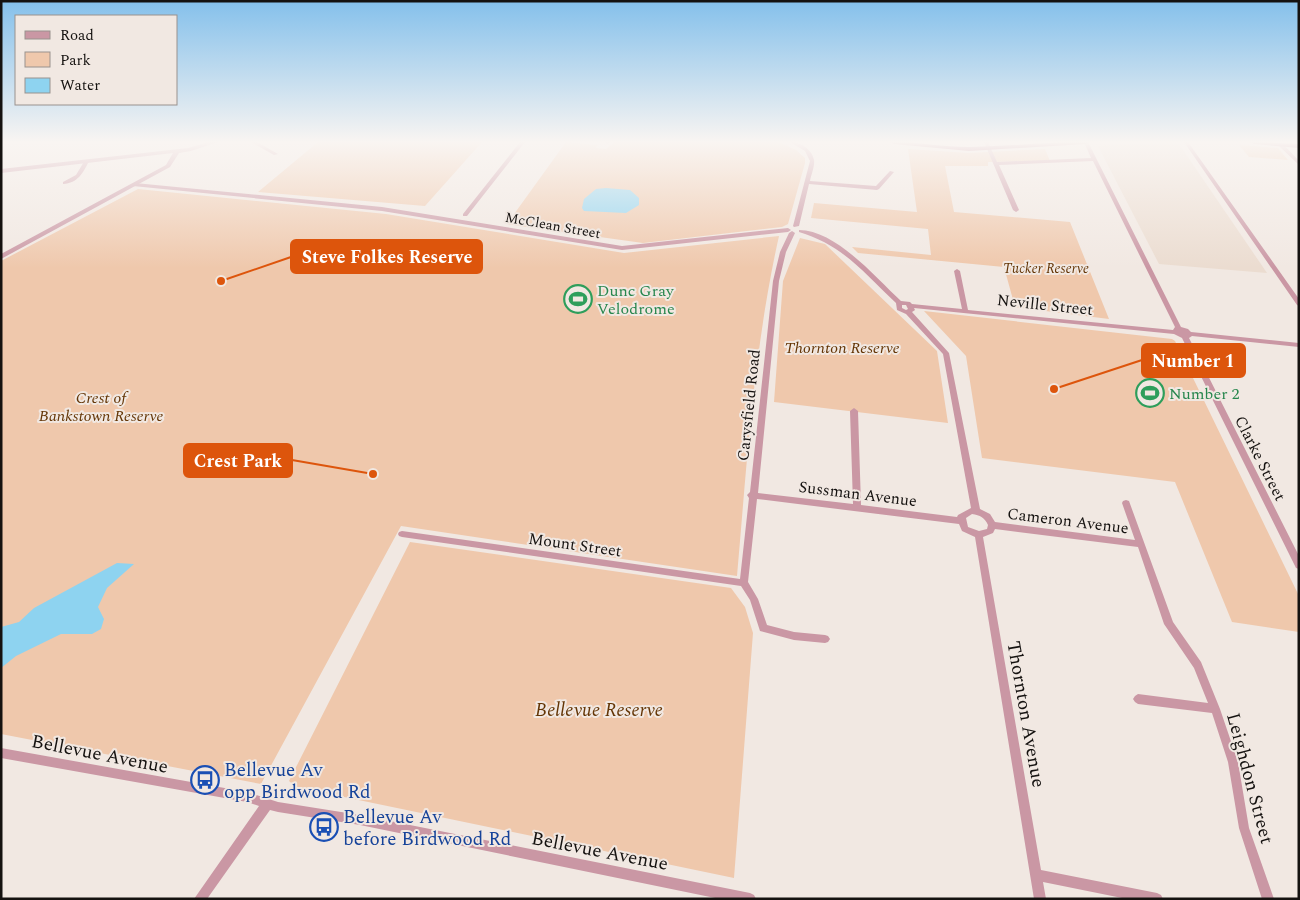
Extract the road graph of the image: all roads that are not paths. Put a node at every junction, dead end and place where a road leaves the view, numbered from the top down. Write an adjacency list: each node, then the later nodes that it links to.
1 (490, 184): 10 (street)
2 (808, 184): 11 (street, Carysfield Road)
3 (832, 184): 4 (street)
4 (881, 184)
5 (1005, 184): 9 (street)
6 (1107, 184): 17 (street)
7 (1215, 184): 14 (street)
8 (136, 185): 11 (street, McClean Street); 12 (street)
9 (1016, 210)
10 (465, 215)
11 (792, 230): 15 (street); 21 (street, Carysfield Road)
12 (1, 257)
13 (957, 271): 16 (street)
14 (1299, 304)
15 (910, 309): 16 (street, Neville Street); 24 (street)
16 (965, 310): 17 (street, Neville Street)
17 (1177, 330): 18 (street)
18 (1187, 336): 19 (street); 30 (street, Clarke Street)
19 (1299, 345)
20 (854, 411): 23 (street)
21 (752, 495): 23 (street, Sussman Avenue); 31 (street, Carysfield Road)
22 (1126, 503): 29 (street, Leighdon Street)
23 (857, 508): 25 (street, Sussman Avenue)
24 (976, 511): 25 (street); 26 (street)
25 (961, 521): 28 (street)
26 (992, 525): 28 (street); 29 (street, Cameron Avenue)
27 (402, 534): 31 (street, Mount Street)
28 (979, 535): 37 (street, Thornton Avenue)
29 (1140, 544): 34 (street, Leighdon Street)
30 (1299, 565)
31 (744, 583): 32 (street)
32 (825, 639)
33 (1138, 699): 34 (street)
34 (1214, 709): 42 (street, Leighdon Street)
35 (1, 753): 36 (street, Bellevue Avenue)
36 (267, 804): 38 (street); 39 (street, Bellevue Avenue)
37 (1036, 875): 40 (street, Thornton Avenue); 41 (street)
38 (200, 899)
39 (750, 899)
40 (1040, 899)
41 (1157, 899)
42 (1268, 899)

